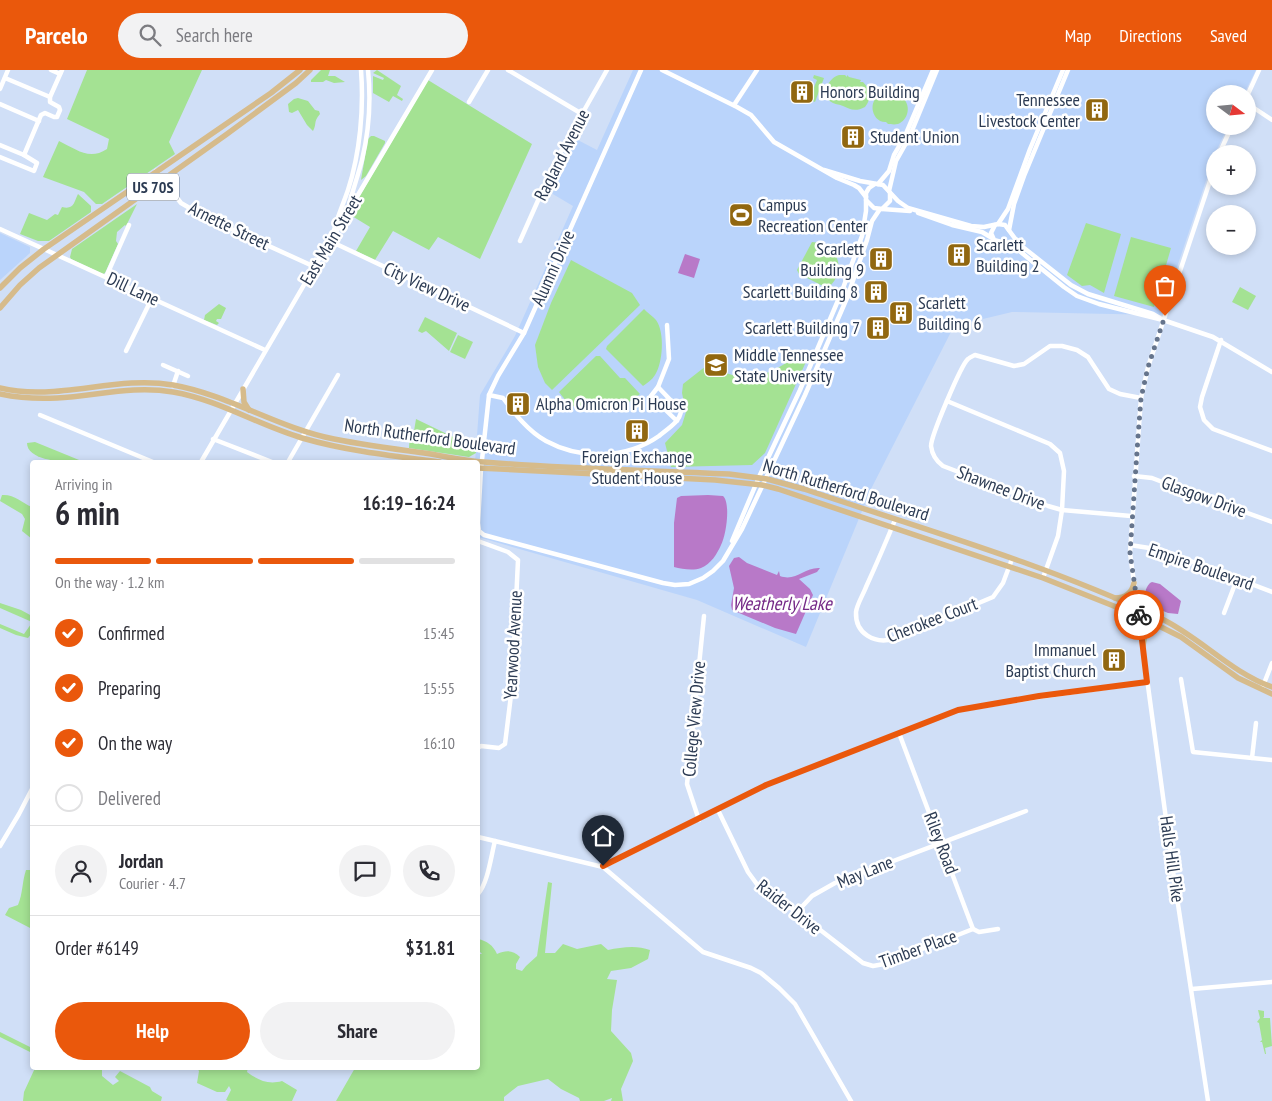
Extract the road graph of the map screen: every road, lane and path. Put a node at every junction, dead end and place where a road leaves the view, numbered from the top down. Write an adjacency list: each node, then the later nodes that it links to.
1 (8, 70): 20 (street)
2 (51, 70): 19 (street)
3 (300, 70): 35 (main road, US 70S)
4 (310, 70): 37 (main road, US 70S)
5 (361, 70): 39 (street)
6 (368, 70): 40 (street)
7 (432, 70): 36 (street, East Main Street)
8 (488, 70): 24 (street)
9 (508, 70): 28 (street)
10 (607, 70): 28 (street, Ragland Avenue)
11 (640, 70): 64 (street, Alumni Drive)
12 (662, 70): 26 (street)
13 (757, 70): 26 (street)
14 (933, 70): 38 (street)
15 (937, 70): 41 (street)
16 (1063, 70): 46 (street)
17 (1068, 70): 49 (street)
18 (1259, 70): 21 (street)
19 (61, 72): 23 (street)
20 (5, 78): 22 (street); 23 (street)
21 (1252, 85)
22 (0, 89)
23 (50, 97): 30 (street)
24 (469, 102)
25 (0, 104): 30 (street)
26 (734, 105): 34 (street)
27 (1256, 109): 29 (street)
28 (582, 114): 53 (street, Ragland Avenue)
29 (1272, 120)
30 (39, 121): 32 (street)
31 (0, 145): 32 (street)
32 (24, 155): 33 (street)
33 (0, 157)
34 (824, 170): 38 (street); 43 (street)
35 (156, 171): 37 (street, Arnette Street); 55 (main road, US 70S)
36 (367, 179): 40 (street); 45 (street, East Main Street)
37 (163, 180): 56 (main road, US 70S); 57 (street, Arnette Street)
38 (876, 184): 41 (street); 43 (street)
39 (348, 190): 40 (street); 50 (street)
40 (353, 191): 45 (street)
41 (890, 192): 44 (street); 46 (street)
42 (1206, 193): 62 (street, Halls Hill Pike)
43 (866, 198): 44 (street); 97 (street)
44 (881, 209): 51 (street); 98 (street)
45 (347, 211): 50 (street, East Main Street)
46 (997, 224): 49 (street); 51 (street)
47 (129, 225): 58 (street)
48 (0, 229): 55 (street, Dill Lane)
49 (1009, 230): 54 (street); 62 (street)
50 (332, 235): 52 (street, East Main Street)
51 (992, 238): 54 (street)
52 (330, 241): 57 (street, East Main Street); 64 (street, City View Drive)
53 (520, 241)
54 (999, 242): 62 (street)
55 (44, 249): 56 (street, Dill Lane); 59 (main road, US 70S)
56 (57, 255): 58 (street, Dill Lane); 61 (main road, US 70S)
57 (315, 266): 66 (street, East Main Street)
58 (106, 277): 60 (street, Dill Lane)
59 (0, 288)
60 (152, 298): 66 (street, Dill Lane); 67 (street)
61 (0, 308)
62 (1163, 320): 65 (street); 79 (street, Halls Hill Pike)
63 (667, 325): 73 (street)
64 (524, 333): 78 (street, Alumni Drive)
65 (1221, 340): 70 (street); 88 (street)
66 (265, 350): 76 (street, East Main Street)
67 (126, 351)
68 (164, 365): 69 (street)
69 (178, 371): 72 (street); 75 (street)
70 (1272, 372)
71 (338, 375): 85 (street)
72 (188, 376)
73 (658, 387): 84 (street); 84 (street)
74 (0, 388): 75 (main road)
75 (172, 388): 77 (main road); 81 (main road)
76 (243, 389): 81 (street, East Main Street); 82 (main road)
77 (0, 394)
78 (489, 395): 84 (street); 95 (street, Alumni Drive)
79 (1141, 398): 80 (street); 96 (street, Halls Hill Pike)
80 (948, 401): 100 (street); 100 (street, Shawnee Drive)
81 (233, 407): 82 (main road, North Rutherford Boulevard); 86 (main road, North Rutherford Boulevard); 87 (street, East Main Street)
82 (251, 411): 85 (main road, North Rutherford Boulevard)
83 (40, 415): 89 (street)
84 (675, 423)
85 (305, 431): 86 (street); 94 (main road, North Rutherford Boulevard)
86 (301, 438): 92 (street); 93 (main road, North Rutherford Boulevard)
87 (213, 439): 90 (street, East Main Street); 91 (street)
88 (1272, 451)
89 (148, 460)
90 (201, 460)
91 (267, 460)
92 (289, 460)
93 (426, 460)
94 (448, 460)
95 (480, 466): 97 (main road, North Rutherford Boulevard); 99 (main road, North Rutherford Boulevard)
96 (1134, 476): 101 (street, Halls Hill Pike); 103 (street, Glasgow Drive)
97 (759, 478): 98 (main road, North Rutherford Boulevard); 99 (street)
98 (766, 479): 99 (street); 102 (main road, North Rutherford Boulevard)
99 (759, 484): 104 (main road, North Rutherford Boulevard); 105 (street, Alumni Drive)
100 (1062, 510): 101 (street, Shawnee Drive); 110 (street)
101 (1132, 516): 107 (street, Halls Hill Pike)
102 (895, 520): 104 (street, Cherokee Court); 108 (main road, North Rutherford Boulevard)
103 (1272, 522)
104 (892, 527): 109 (main road, North Rutherford Boulevard); 109 (street, Cherokee Court)
105 (480, 532)
106 (480, 542): 130 (street, Yearwood Avenue)
107 (1130, 545): 112 (street, Empire Boulevard); 113 (street, Halls Hill Pike)
108 (1012, 559): 109 (street, Cherokee Court); 110 (main road, North Rutherford Boulevard)
109 (1009, 566): 111 (main road, North Rutherford Boulevard)
110 (1046, 570): 111 (street); 115 (main road, North Rutherford Boulevard)
111 (1043, 578): 119 (main road, North Rutherford Boulevard)
112 (1236, 579): 114 (street, Empire Boulevard); 117 (street)
113 (1134, 583): 115 (main road); 116 (street, Halls Hill Pike)
114 (1272, 592)
115 (1114, 598): 116 (main road, North Rutherford Boulevard)
116 (1138, 608): 119 (street, Halls Hill Pike); 125 (main road, North Rutherford Boulevard)
117 (1224, 613)
118 (704, 616): 136 (street, College View Drive)
119 (1139, 616): 120 (main road, North Rutherford Boulevard); 121 (street, Halls Hill Pike)
120 (1156, 624): 121 (main road); 125 (main road, North Rutherford Boulevard)
121 (1142, 646): 124 (street, Halls Hill Pike)
122 (1272, 662): 125 (street)
123 (1181, 679): 131 (street)
124 (1147, 682): 129 (street); 148 (street, Halls Hill Pike)
125 (1262, 687): 126 (main road, North Rutherford Boulevard); 127 (main road, North Rutherford Boulevard)
126 (1272, 687)
127 (1272, 694)
128 (1256, 724): 131 (street)
129 (899, 733): 134 (street); 139 (street, Riley Road)
130 (480, 747)
131 (1252, 758): 132 (street)
132 (1272, 760)
133 (30, 793): 140 (street)
134 (718, 810): 136 (street); 143 (street, Raider Drive)
135 (1026, 811): 139 (street, May Lane)
136 (699, 820): 141 (street)
137 (480, 837): 138 (street)
138 (495, 841): 141 (street); 142 (street)
139 (941, 842): 143 (street, May Lane); 144 (street, Riley Road)
140 (0, 846)
141 (603, 866): 149 (street)
142 (480, 892)
143 (796, 912): 146 (street, Raider Drive)
144 (973, 929): 145 (street); 146 (street, Timber Place)
145 (998, 929)
146 (863, 963)
147 (1272, 982): 148 (street)
148 (1192, 988): 150 (street, Halls Hill Pike)
149 (851, 1101)
150 (1208, 1101)

